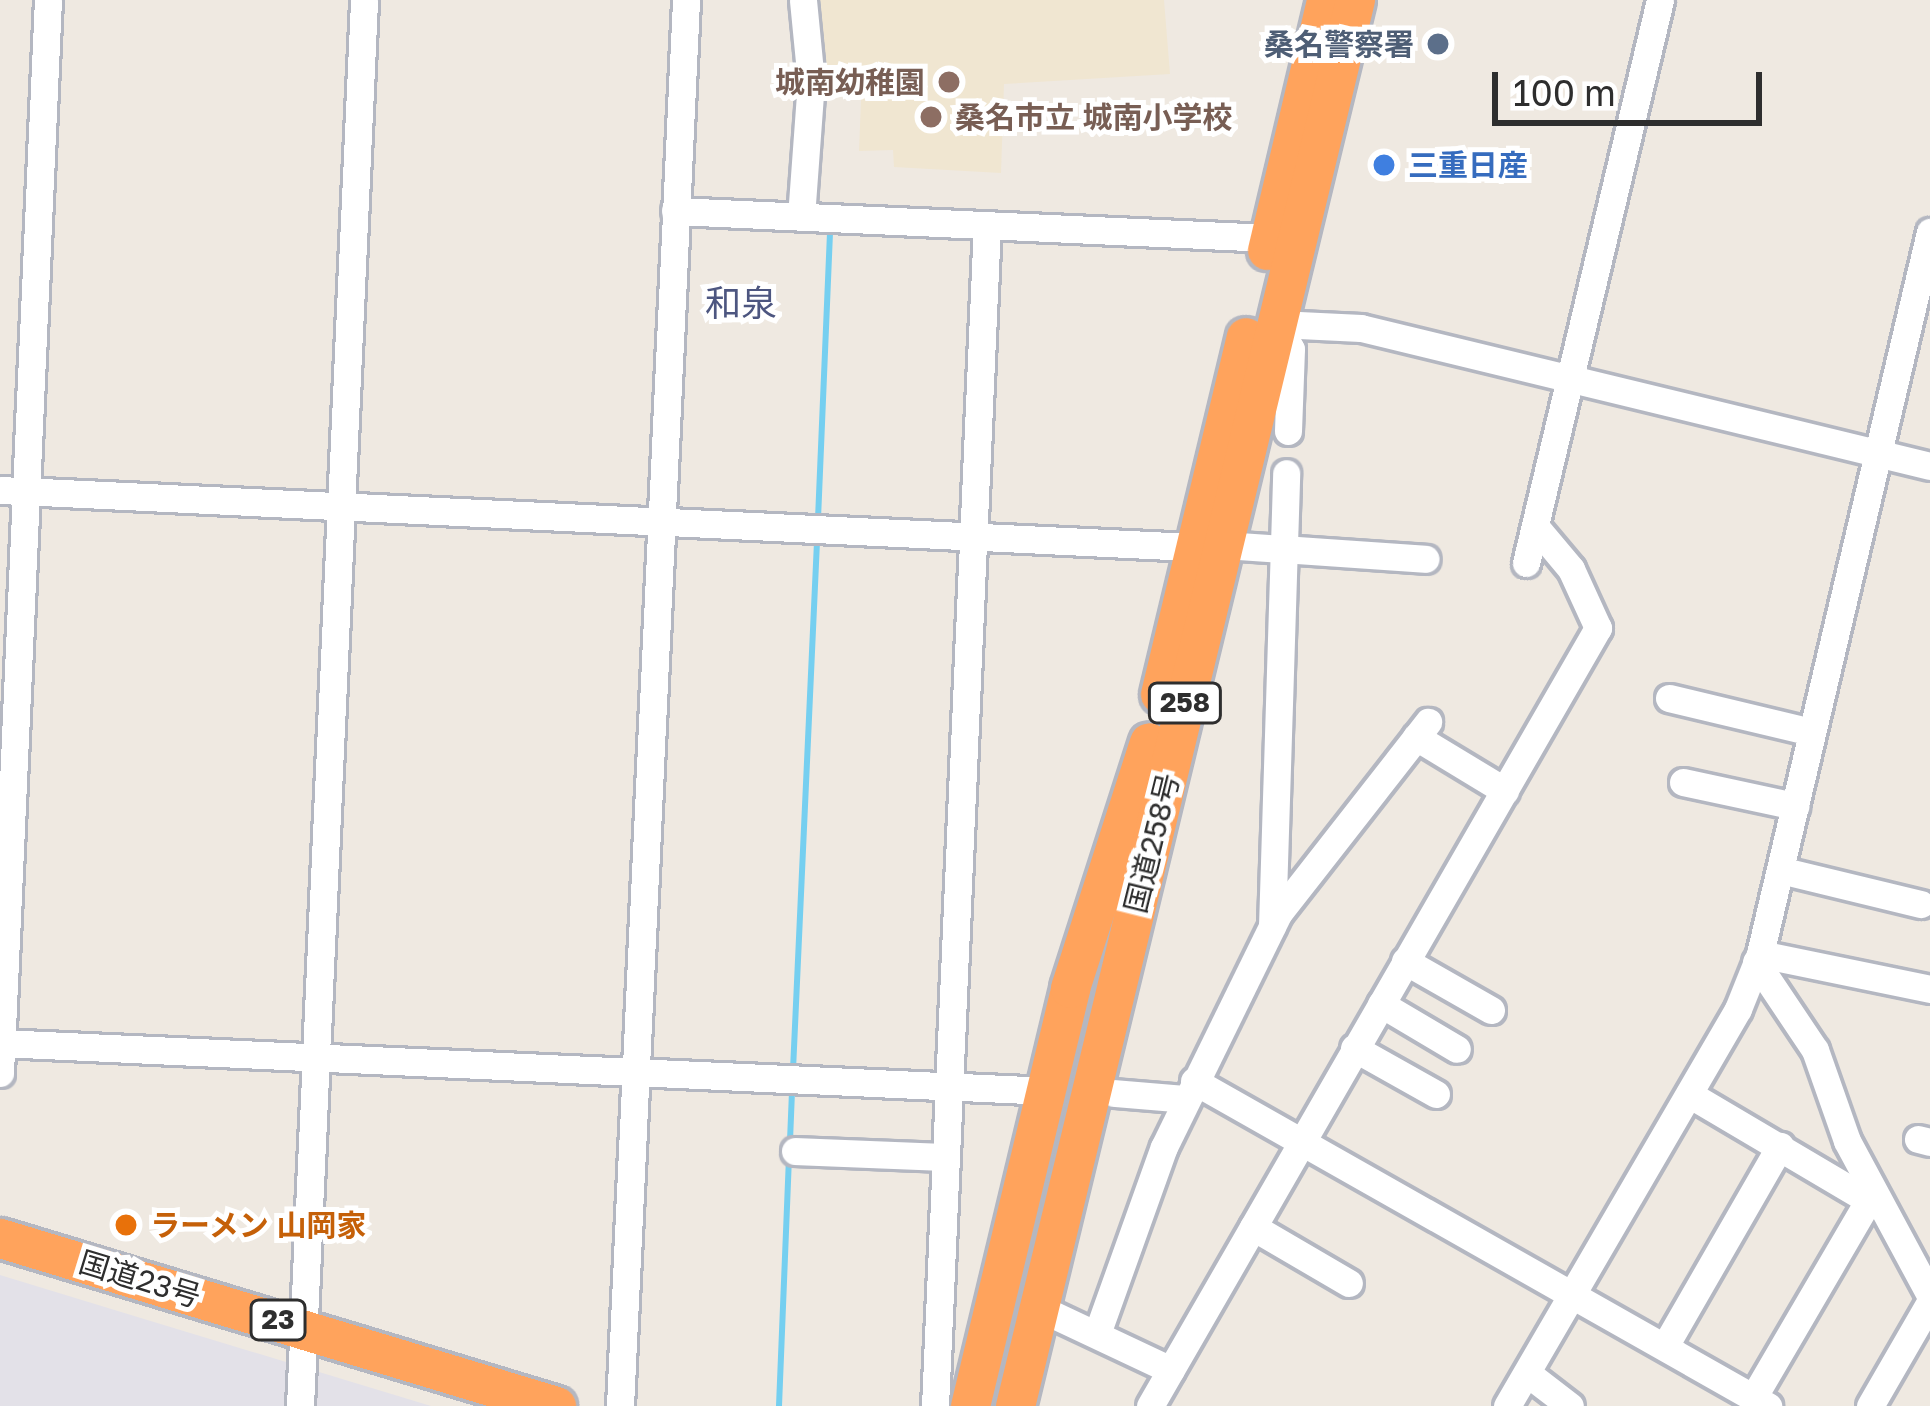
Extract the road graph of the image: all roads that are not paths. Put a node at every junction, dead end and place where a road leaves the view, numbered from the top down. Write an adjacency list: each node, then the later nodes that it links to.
1 (48, 0): 19 (street)
2 (364, 0): 20 (street)
3 (686, 0): 8 (street)
4 (803, 0): 9 (street)
5 (1326, 0): 12 (highway, 国道258号 / 258)
6 (1355, 0): 13 (highway, 国道258号 / 258)
7 (1660, 0): 14 (street)
8 (675, 211): 9 (street); 21 (street)
9 (801, 218): 10 (street)
10 (987, 224): 12 (street); 23 (street)
11 (1930, 232): 16 (street)
12 (1270, 238): 24 (highway, 国道258号 / 258)
13 (1278, 324): 14 (street); 15 (street); 24 (highway, 国道258号 / 258)
14 (1569, 382): 16 (street); 22 (street)
15 (1288, 431)
16 (1878, 454): 17 (street); 29 (street)
17 (1930, 466)
18 (1286, 473): 25 (street)
19 (13, 491): 20 (street); 43 (street)
20 (342, 508): 21 (street); 46 (street)
21 (660, 522): 23 (street); 48 (street)
22 (1535, 526): 27 (street); 32 (street)
23 (972, 537): 24 (street); 49 (street)
24 (1208, 546): 25 (street); 30 (highway, 国道258号 / 258); 34 (highway, 国道258号 / 258)
25 (1283, 550): 26 (street); 37 (street)
26 (1426, 559)
27 (1526, 563)
28 (1669, 698): 29 (street)
29 (1812, 731): 33 (street)
30 (1149, 742): 51 (highway, 258); 78 (highway, 国道258号 / 258)
31 (1683, 782): 33 (street)
32 (1505, 790): 37 (street); 39 (street)
33 (1795, 806): 35 (street)
34 (1159, 816): 52 (highway, 258); 79 (highway, 国道258号 / 258)
35 (1780, 870): 36 (street); 38 (street)
36 (1921, 904)
37 (1272, 926): 50 (street)
38 (1758, 958): 40 (street); 54 (street); 59 (street)
39 (1406, 961): 41 (street); 42 (street)
40 (1930, 989)
41 (1381, 1004): 44 (street); 45 (street)
42 (1491, 1010)
43 (1, 1043): 46 (street); 47 (street)
44 (1354, 1048): 53 (street); 55 (street)
45 (1457, 1049)
46 (316, 1059): 48 (street); 67 (street)
47 (0, 1073)
48 (636, 1073): 49 (street); 75 (street)
49 (946, 1086): 51 (street); 58 (street)
50 (1190, 1090): 52 (street); 55 (street); 66 (street)
51 (1047, 1091): 77 (highway, 258)
52 (1114, 1094): 66 (highway, 258)
53 (1436, 1094)
54 (1689, 1094): 56 (street); 64 (street)
55 (1301, 1142): 60 (street); 64 (street)
56 (1780, 1146): 59 (street); 68 (street)
57 (795, 1151): 58 (street)
58 (943, 1157): 76 (street)
59 (1869, 1196): 65 (street); 71 (street)
60 (1253, 1227): 63 (street); 69 (street)
61 (0, 1238): 67 (highway, 国道23号 / 23)
62 (0, 1258): 67 (highway, 国道23号 / 23)
63 (1349, 1283)
64 (1574, 1296): 68 (street); 70 (street)
65 (1930, 1298): 84 (street)
66 (1071, 1321): 69 (street); 80 (highway, 258)
67 (303, 1339): 72 (street); 73 (highway, 国道23号 / 23); 74 (highway, 国道23号 / 23)
68 (1665, 1346): 71 (street)
69 (1171, 1370): 81 (street)
70 (1526, 1373): 82 (street); 83 (street)
71 (1761, 1402)
72 (300, 1406)
73 (483, 1406)
74 (556, 1406)
75 (620, 1406)
76 (934, 1406)
77 (970, 1406)
78 (997, 1406)
79 (1015, 1406)
80 (1041, 1406)
81 (1150, 1406)
82 (1507, 1406)
83 (1570, 1406)
84 (1870, 1406)

